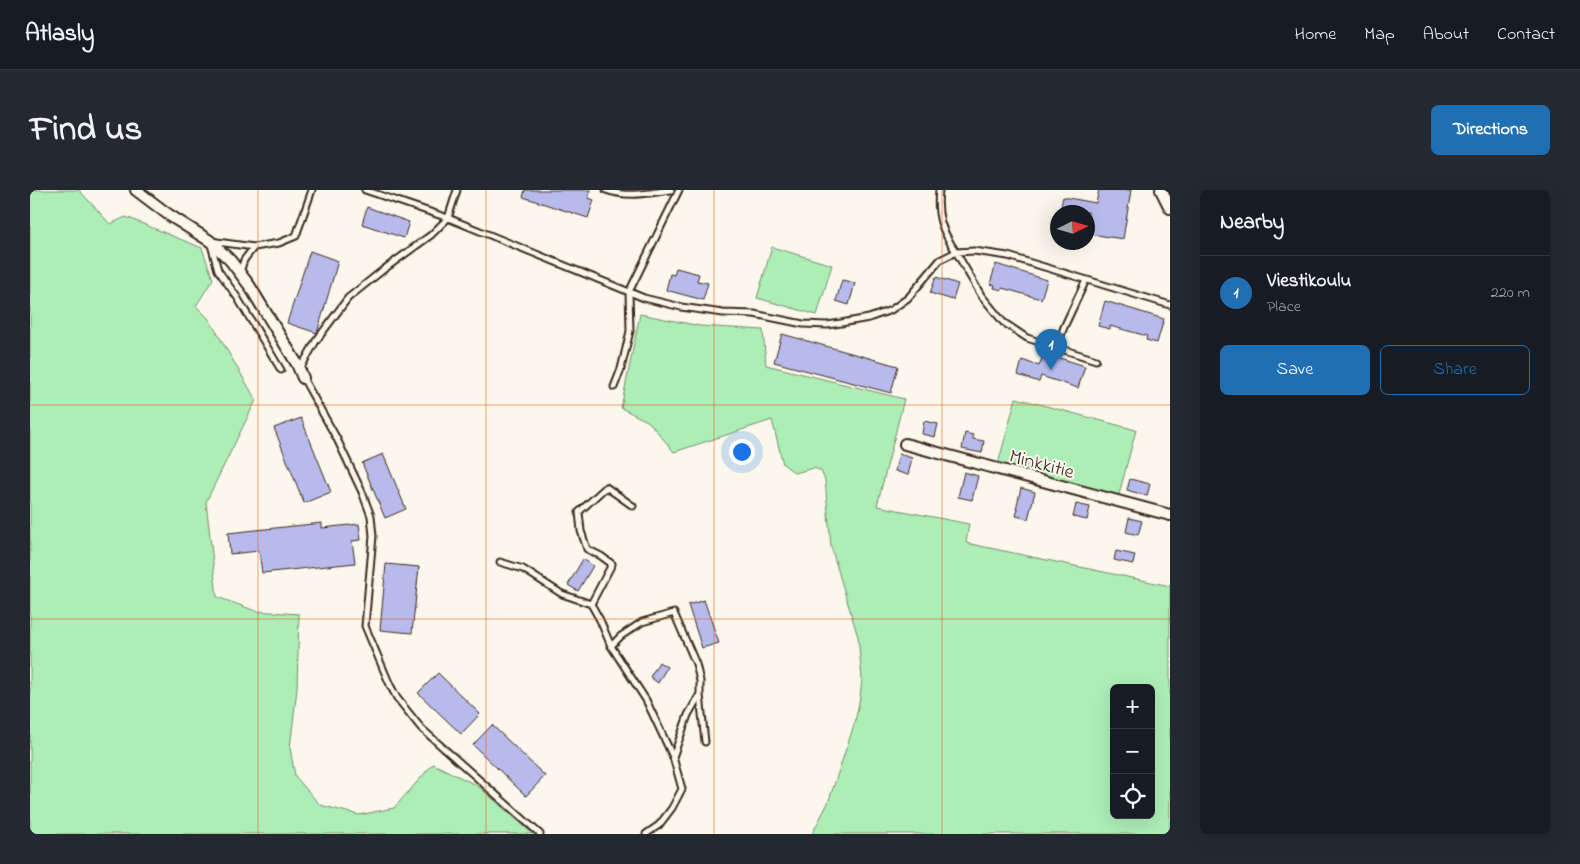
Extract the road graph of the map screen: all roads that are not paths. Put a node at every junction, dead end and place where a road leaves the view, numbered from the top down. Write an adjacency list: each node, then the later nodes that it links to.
1 (136, 190): 12 (street)
2 (312, 190): 13 (lane)
3 (365, 190): 11 (lane)
4 (457, 190): 11 (lane)
5 (606, 190): 6 (lane)
6 (671, 190)
7 (679, 190): 17 (lane)
8 (939, 190): 14 (lane)
9 (1161, 190): 10 (street)
10 (1170, 208)
11 (448, 218): 17 (lane); 22 (lane)
12 (210, 241): 13 (lane); 15 (street); 21 (lane)
13 (254, 247): 15 (lane)
14 (956, 252): 16 (lane); 17 (lane); 19 (lane)
15 (240, 273): 22 (street)
16 (1086, 280): 18 (lane); 19 (lane)
17 (629, 292): 23 (lane)
18 (1170, 305)
19 (1057, 347): 20 (lane)
20 (1096, 360)
21 (281, 370)
22 (301, 374): 33 (lane)
23 (614, 387)
24 (905, 444): 26 (street, Minkkitie)
25 (634, 506): 28 (lane)
26 (1170, 516)
27 (500, 562): 28 (lane)
28 (591, 604): 29 (lane)
29 (610, 646): 30 (lane); 32 (lane)
30 (700, 694): 31 (lane); 32 (lane)
31 (704, 742)
32 (673, 758): 34 (lane)
33 (540, 834)
34 (646, 834)

